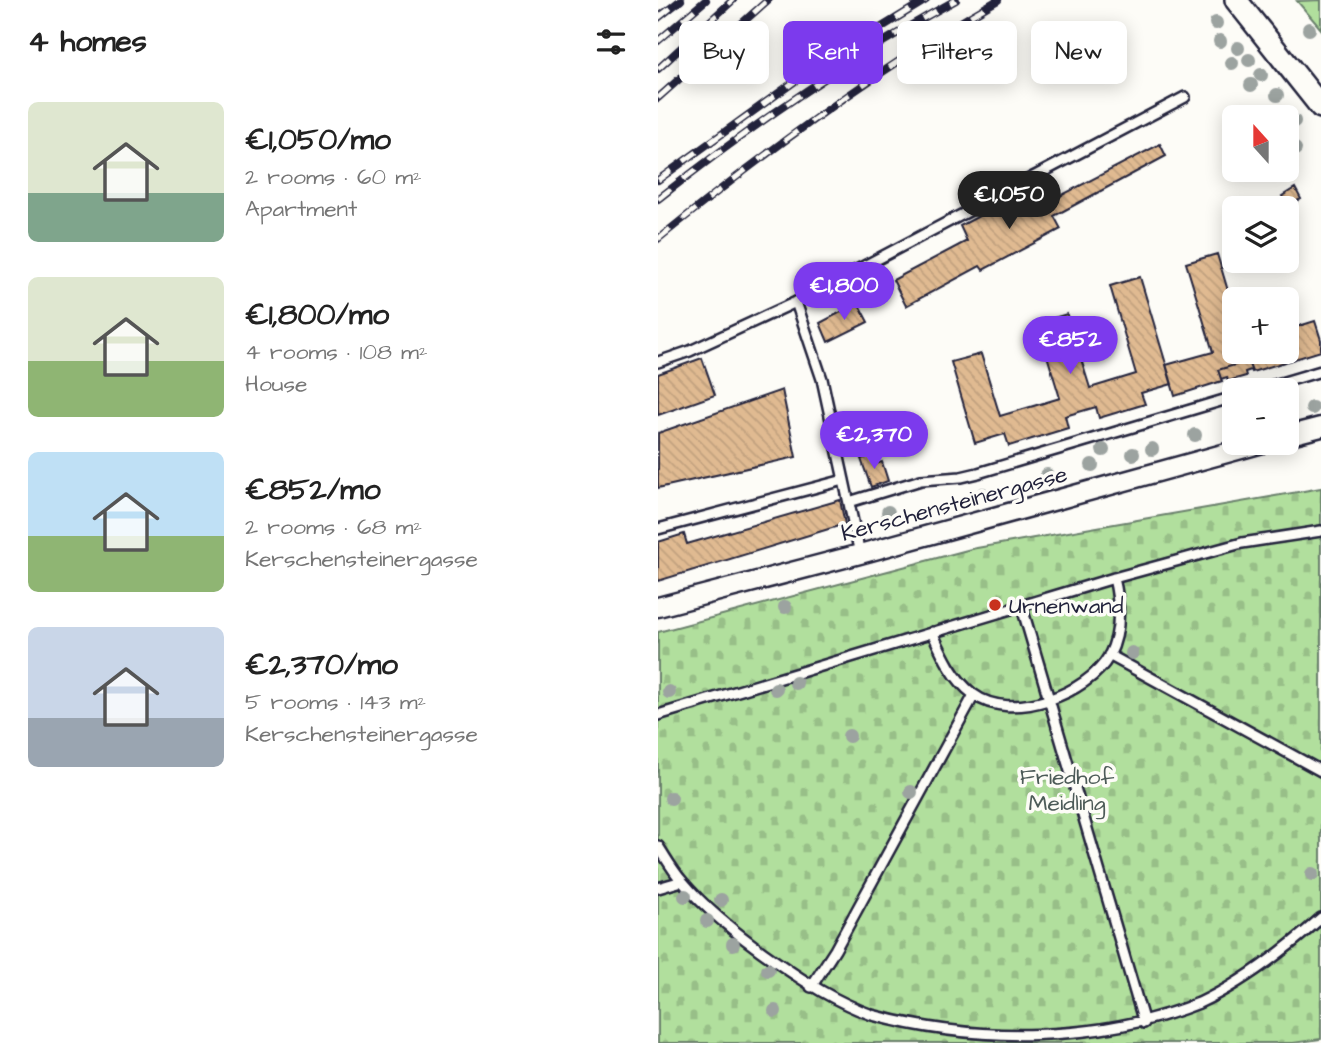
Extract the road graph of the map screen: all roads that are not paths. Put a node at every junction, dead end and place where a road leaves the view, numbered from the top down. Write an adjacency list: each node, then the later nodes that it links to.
1 (1236, 0): 3 (street)
2 (1185, 97): 4 (lane)
3 (1321, 107)
4 (796, 302): 5 (lane); 12 (lane)
5 (658, 362)
6 (1321, 371): 7 (lane)
7 (1297, 378)
8 (1222, 401): 13 (lane)
9 (1321, 427): 10 (street)
10 (1299, 433)
11 (1222, 454): 16 (street, Kerschensteinergasse)
12 (844, 480): 13 (lane); 14 (lane)
13 (849, 502): 16 (lane)
14 (658, 529)
15 (1321, 531): 17 (lane)
16 (860, 554): 19 (street, Kerschensteinergasse)
17 (1114, 578): 18 (lane); 21 (lane)
18 (1021, 604): 20 (lane); 23 (lane)
19 (658, 607)
20 (932, 632): 22 (lane); 24 (lane)
21 (1109, 655): 23 (lane); 25 (lane)
22 (974, 695): 23 (lane); 30 (lane)
23 (1049, 700): 31 (lane)
24 (658, 716)
25 (1321, 771)
26 (658, 846): 27 (lane)
27 (682, 881): 28 (lane); 30 (lane)
28 (658, 888)
29 (1321, 918): 31 (lane)
30 (811, 986): 31 (lane)
31 (1144, 1023)

